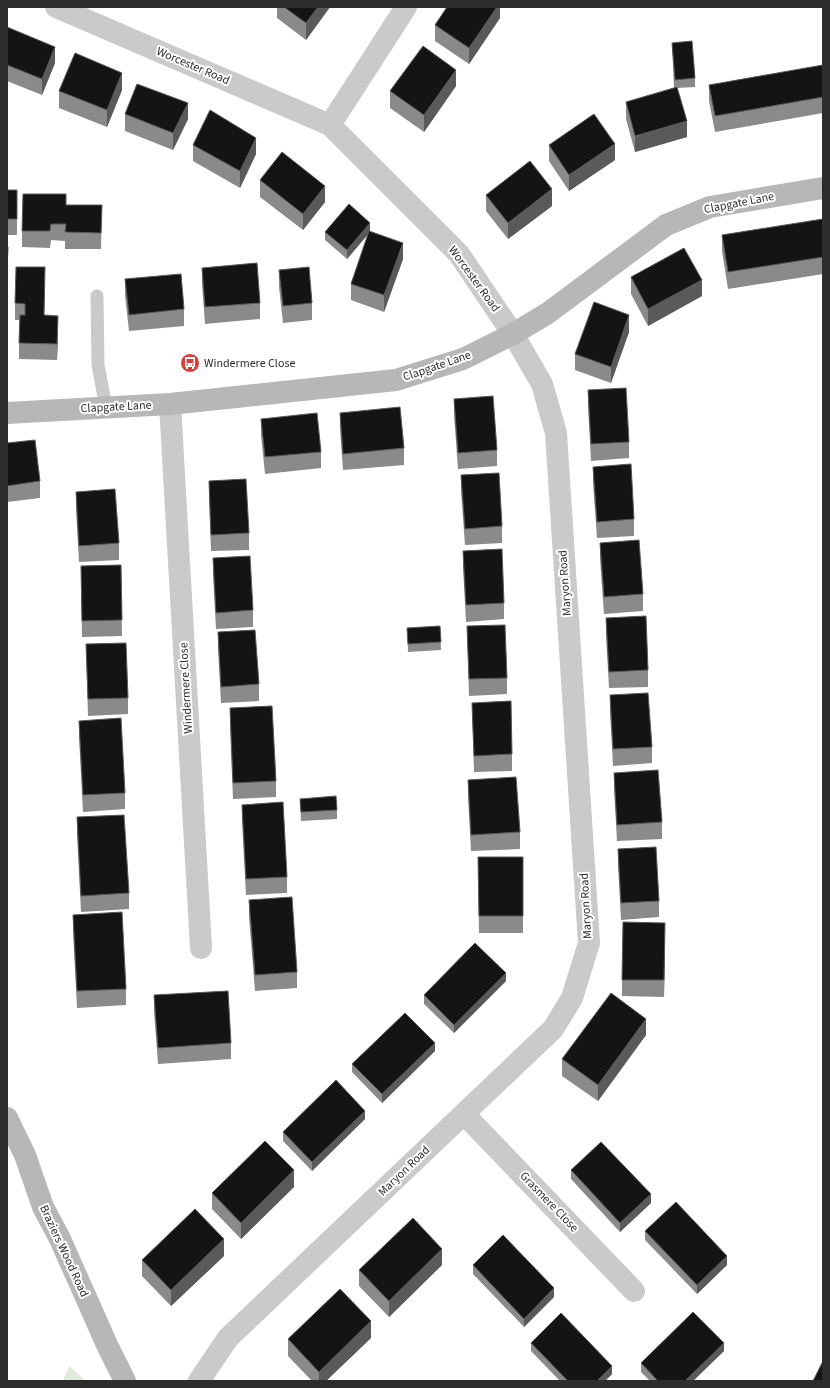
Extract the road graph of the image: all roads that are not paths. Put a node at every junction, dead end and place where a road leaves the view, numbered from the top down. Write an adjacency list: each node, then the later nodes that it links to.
1 (56, 7): 3 (street, Worcester Road)
2 (406, 7): 3 (street)
3 (330, 125): 6 (street, Worcester Road)
4 (823, 188): 6 (street, Clapgate Lane)
5 (97, 296): 8 (lane)
6 (513, 334): 7 (street, Clapgate Lane); 11 (street, Maryon Road)
7 (170, 404): 8 (street, Clapgate Lane); 10 (street, Windermere Close)
8 (106, 407): 9 (street, Clapgate Lane)
9 (7, 413)
10 (201, 948)
11 (464, 1114): 13 (street, Grasmere Close); 15 (street, Maryon Road)
12 (8, 1123): 14 (street, Braziers Wood Road)
13 (634, 1291)
14 (125, 1381)
15 (199, 1381)

